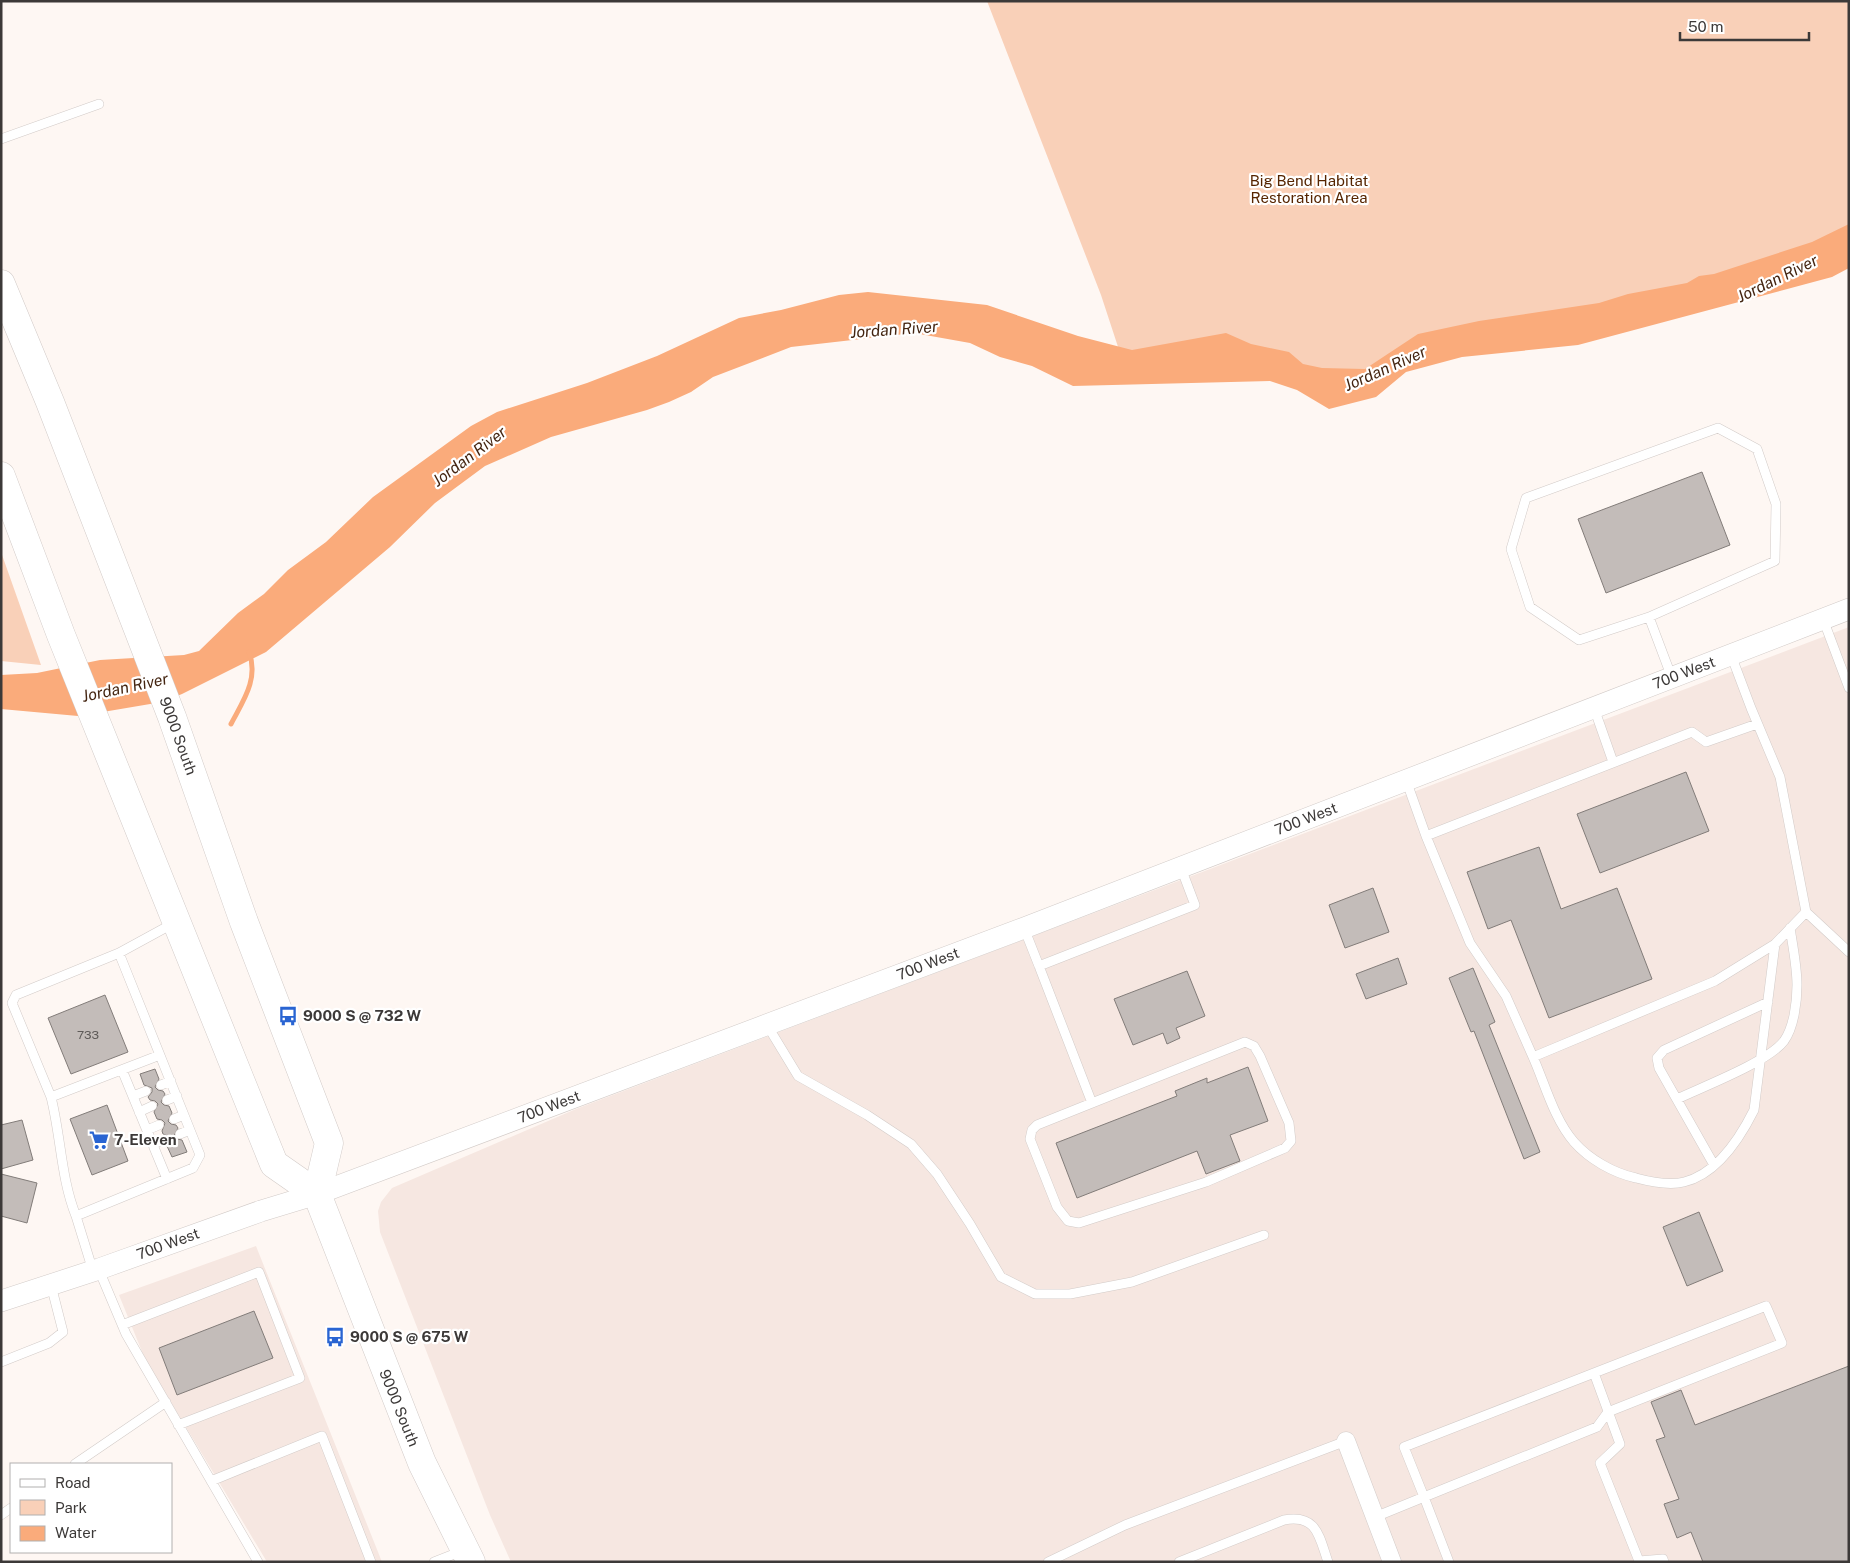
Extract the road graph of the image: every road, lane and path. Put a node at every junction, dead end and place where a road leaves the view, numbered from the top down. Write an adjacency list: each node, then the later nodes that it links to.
1 (98, 104): 2 (lane)
2 (1, 139)
3 (1, 284): 52 (main road, 9000 South)
4 (1, 476): 18 (main road)
5 (1849, 609): 7 (street, 700 West)
6 (1649, 617): 6 (lane); 9 (lane)
7 (1823, 618): 8 (street, 700 West); 10 (lane)
8 (1731, 655): 9 (street, 700 West); 12 (lane)
9 (1672, 678): 11 (street, 700 West)
10 (1849, 688)
11 (1593, 708): 13 (lane); 14 (street, 700 West)
12 (1757, 724): 13 (lane); 17 (lane)
13 (1613, 762): 15 (lane)
14 (1406, 780): 15 (lane); 16 (street, 700 West)
15 (1426, 836): 28 (lane)
16 (1181, 868): 19 (street, 700 West); 24 (lane)
17 (1806, 912): 20 (lane); 22 (lane)
18 (177, 922): 23 (lane); 52 (main road)
19 (1024, 928): 24 (lane); 26 (street, 700 West)
20 (1790, 928): 21 (lane); 29 (lane)
21 (1776, 944): 25 (lane); 28 (lane)
22 (1849, 952)
23 (118, 953): 27 (lane); 36 (lane)
24 (1039, 966): 39 (lane)
25 (1768, 1002): 29 (lane); 37 (lane)
26 (767, 1025): 52 (street, 700 West); 54 (lane)
27 (160, 1055): 30 (lane); 31 (lane)
28 (1533, 1057): 50 (lane)
29 (1761, 1058): 37 (lane); 50 (lane)
30 (122, 1070): 34 (lane); 36 (lane)
31 (171, 1081): 32 (lane); 35 (lane)
32 (161, 1085)
33 (146, 1091): 34 (lane)
34 (133, 1096): 41 (lane)
35 (177, 1096): 38 (lane); 42 (lane)
36 (51, 1098): 53 (lane)
37 (1677, 1099): 50 (lane)
38 (167, 1100)
39 (1092, 1103): 39 (lane)
40 (152, 1106): 41 (lane)
41 (139, 1112): 45 (lane)
42 (184, 1115): 43 (lane); 46 (lane)
43 (174, 1118)
44 (159, 1125): 45 (lane)
45 (147, 1130): 49 (lane)
46 (190, 1130): 47 (lane); 51 (lane)
47 (180, 1134)
48 (165, 1140): 49 (lane)
49 (152, 1144): 51 (lane)
50 (1714, 1165)
51 (167, 1179): 53 (lane)
52 (318, 1194): 55 (street, 700 West); 69 (main road, 9000 South)
53 (76, 1216): 55 (lane)
54 (1264, 1235)
55 (96, 1270): 56 (street, 700 West); 58 (lane)
56 (51, 1284): 57 (street, 700 West); 59 (lane)
57 (1, 1301)
58 (122, 1325): 61 (lane); 63 (lane)
59 (1, 1362)
60 (1594, 1373): 62 (lane); 62 (lane); 67 (lane)
61 (166, 1402): 63 (lane); 65 (lane)
62 (1608, 1412): 67 (lane); 78 (lane)
63 (178, 1425): 66 (lane)
64 (1346, 1441): 68 (street); 73 (lane)
65 (76, 1463)
66 (211, 1481): 70 (lane); 71 (lane)
67 (1424, 1497): 68 (lane); 77 (lane)
68 (1375, 1517): 76 (street)
69 (468, 1556): 72 (lane)
70 (258, 1562)
71 (371, 1562)
72 (434, 1562)
73 (1048, 1562)
74 (1179, 1562): 75 (lane)
75 (1328, 1562)
76 (1392, 1562)
77 (1449, 1562)
78 (1664, 1562)

